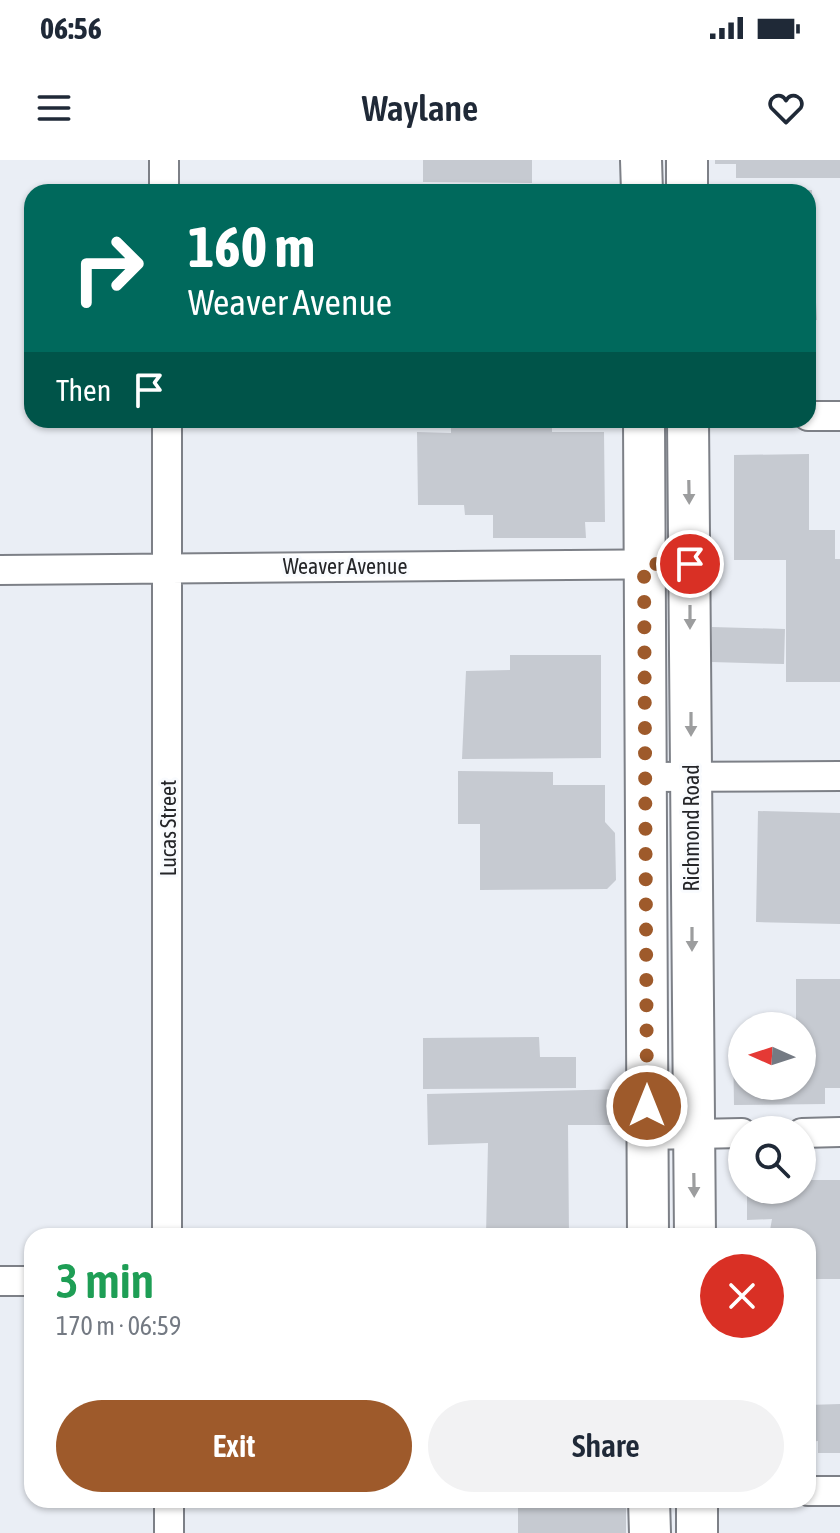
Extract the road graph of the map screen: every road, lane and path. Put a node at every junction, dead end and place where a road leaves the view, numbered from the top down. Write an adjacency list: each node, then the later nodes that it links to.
1 (164, 160): 4 (street)
2 (641, 160): 5 (main road)
3 (687, 160): 6 (main road)
4 (164, 184)
5 (642, 184)
6 (687, 184)
7 (816, 416): 8 (street)
8 (840, 416)
9 (167, 428): 14 (street, Lucas Street)
10 (644, 428): 12 (main road, Richmond Road)
11 (688, 428): 13 (main road, Richmond Road, one-way to 13)
12 (644, 564): 13 (street, Weaver Avenue); 14 (street, Weaver Avenue); 17 (main road, Richmond Road)
13 (690, 564): 18 (main road, Richmond Road, one-way to 18)
14 (168, 567): 15 (street, Weaver Avenue); 24 (street, Lucas Street)
15 (0, 570)
16 (840, 776): 18 (street)
17 (644, 777): 18 (street); 23 (main road, Richmond Road)
18 (691, 777): 22 (main road, Richmond Road, one-way to 22)
19 (840, 1132): 21 (street)
20 (728, 1133): 22 (street)
21 (816, 1133)
22 (693, 1134): 23 (street); 26 (main road, Richmond Road, one-way to 26)
23 (647, 1135): 25 (main road, Richmond Road)
24 (167, 1228)
25 (648, 1228)
26 (695, 1228)
27 (0, 1281): 28 (street)
28 (24, 1281)
29 (816, 1491): 30 (street)
30 (840, 1491)
31 (169, 1508): 34 (street)
32 (649, 1508): 35 (main road)
33 (697, 1508): 36 (main road)
34 (169, 1533)
35 (650, 1533)
36 (697, 1533)

